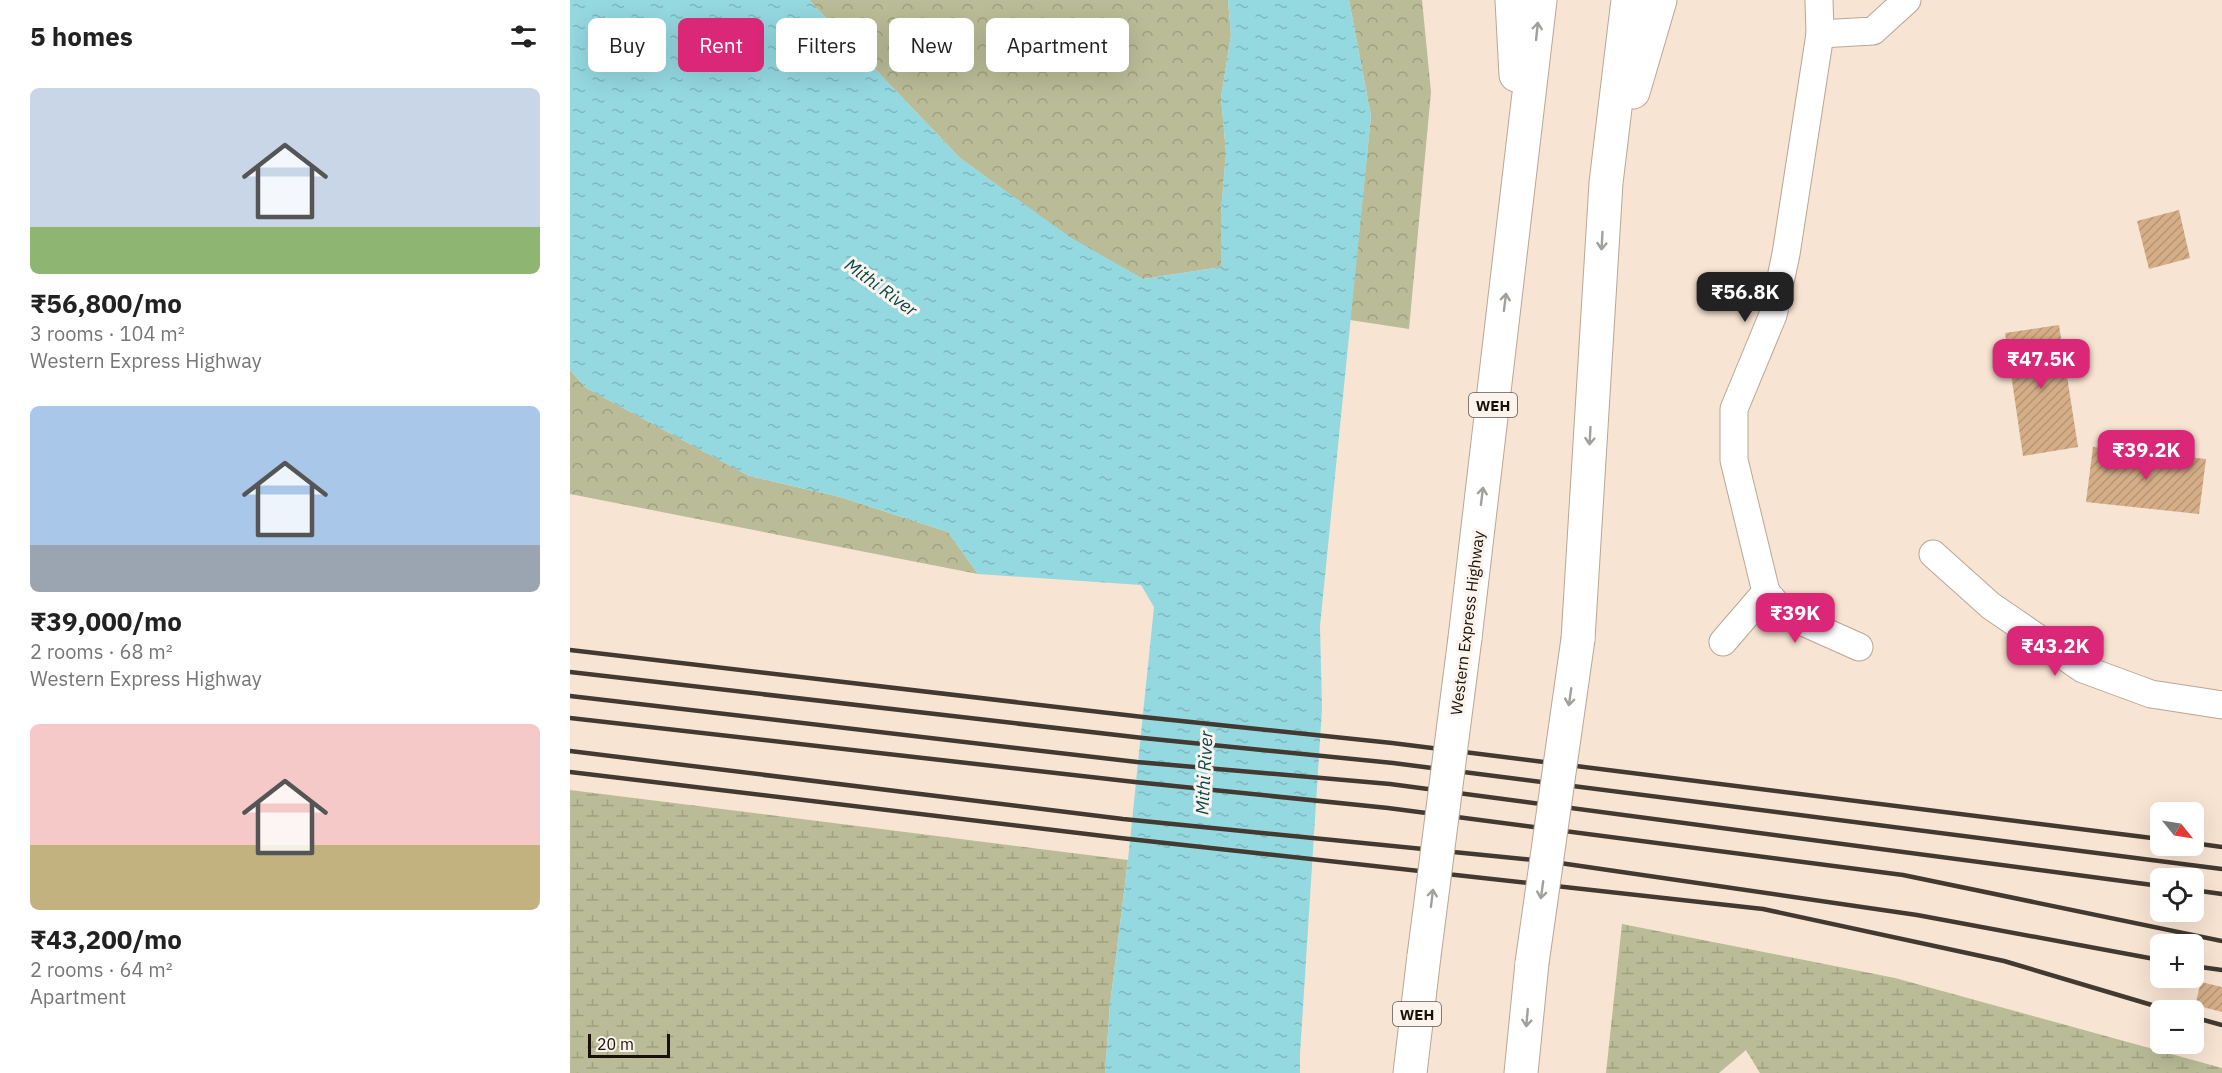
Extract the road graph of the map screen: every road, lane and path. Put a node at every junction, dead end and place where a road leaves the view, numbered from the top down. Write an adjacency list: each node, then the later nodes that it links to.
1 (1512, 0): 8 (highway)
2 (1540, 0): 8 (highway, one-way to 2)
3 (1628, 0): 9 (highway)
4 (1660, 0): 9 (highway)
5 (1819, 0): 7 (street)
6 (1907, 0): 7 (street)
7 (1820, 34): 11 (street)
8 (1521, 173): 15 (highway, Western Express Highway / WEH, one-way to 8, bridge)
9 (1606, 183): 16 (highway, one-way to 16, bridge)
10 (1933, 554): 14 (street)
11 (1766, 592): 12 (street); 13 (street)
12 (1723, 642)
13 (1859, 647)
14 (2222, 705)
15 (1410, 1073)
16 (1521, 1073)

